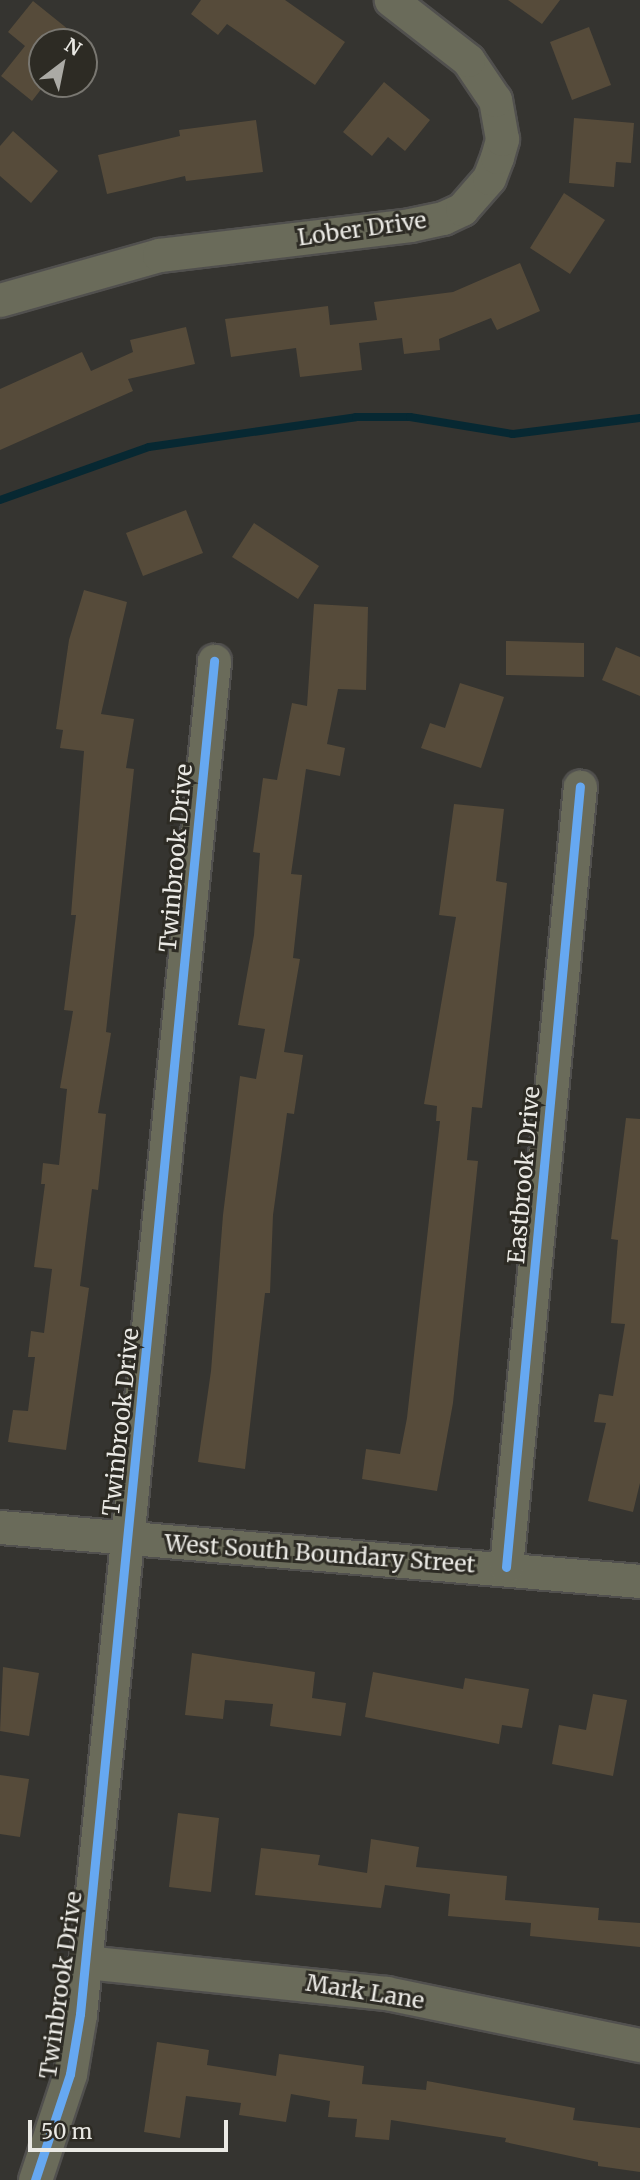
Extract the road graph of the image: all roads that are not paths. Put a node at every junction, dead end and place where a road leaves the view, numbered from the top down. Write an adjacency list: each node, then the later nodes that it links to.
1 (391, 0): 2 (street, Lober Drive)
2 (0, 300)
3 (214, 661): 6 (street, Twinbrook Drive)
4 (580, 786): 7 (street, Eastbrook Drive)
5 (0, 1527): 6 (street, West South Boundary Street)
6 (128, 1540): 7 (street, West South Boundary Street); 9 (street, Twinbrook Drive)
7 (506, 1567): 8 (street, West South Boundary Street)
8 (640, 1581)
9 (86, 1962): 10 (street, Mark Lane); 11 (street, Twinbrook Drive)
10 (640, 2045)
11 (35, 2180)

